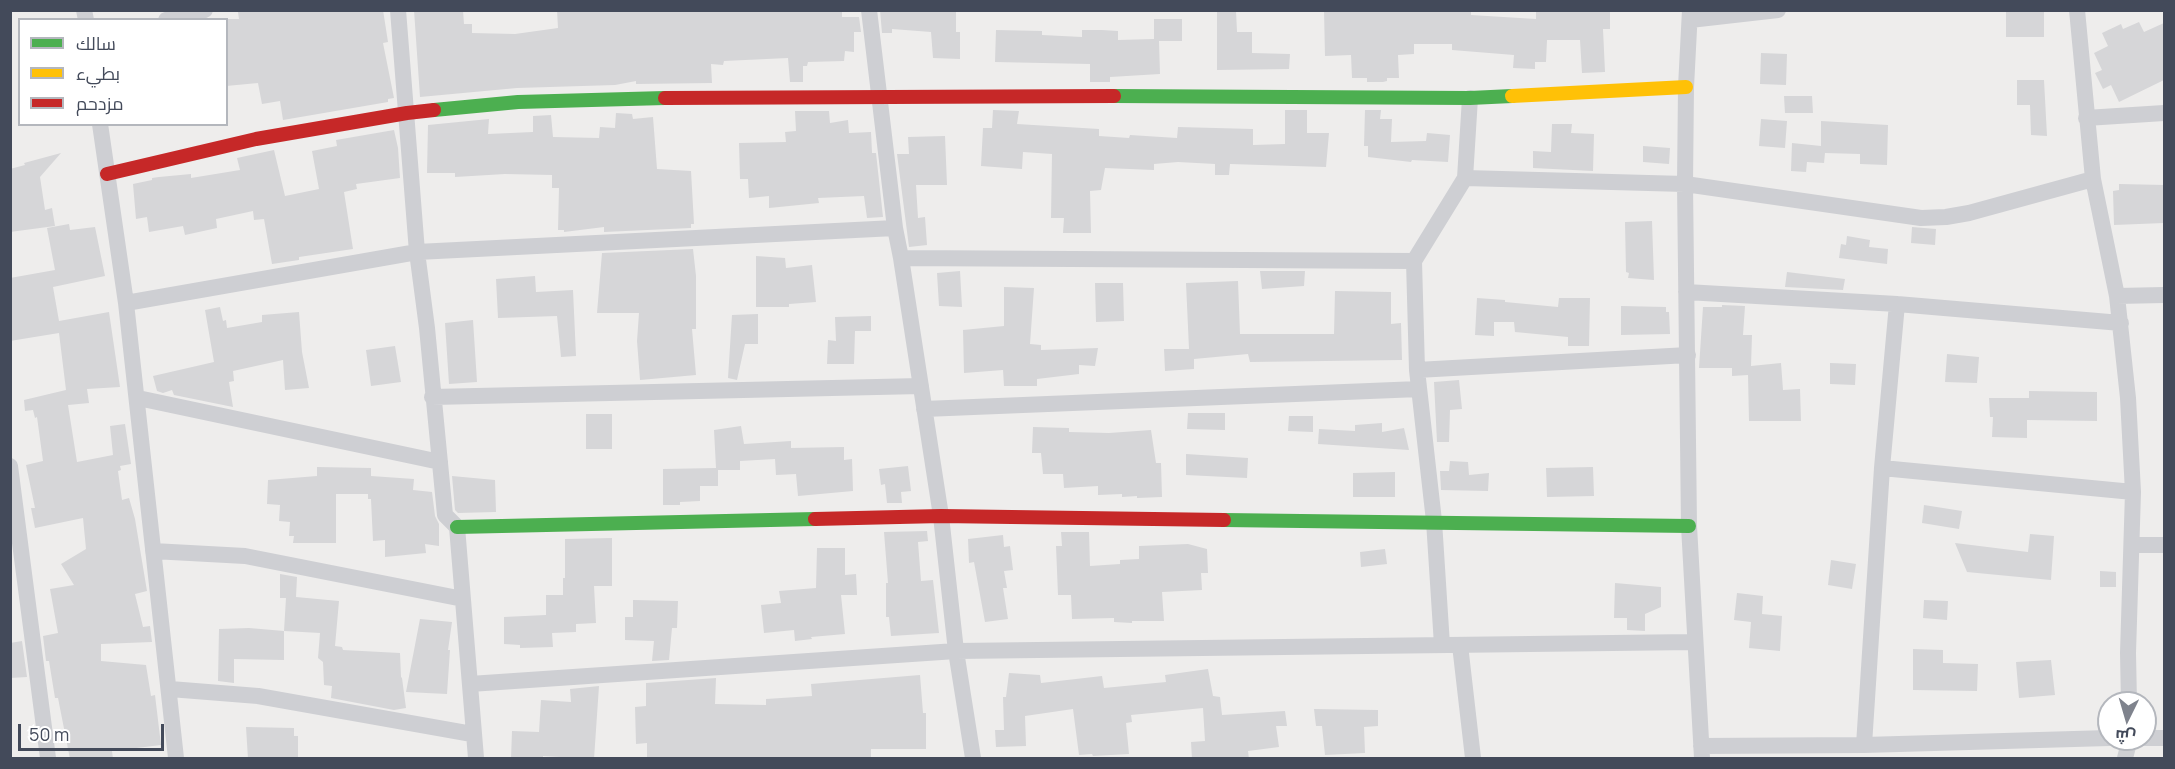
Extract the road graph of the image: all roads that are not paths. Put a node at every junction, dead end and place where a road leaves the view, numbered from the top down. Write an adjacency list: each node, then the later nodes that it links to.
1 (204, 10): 7 (street)
2 (398, 10): 11 (street)
3 (869, 10): 9 (street)
4 (1778, 10): 6 (street)
5 (2077, 10): 13 (street)
6 (1690, 15): 8 (street)
7 (174, 18)
8 (1686, 87): 10 (street); 18 (street)
9 (879, 96): 10 (street); 11 (street); 19 (street)
10 (1470, 98): 16 (street)
11 (408, 113): 15 (street); 20 (street)
12 (2164, 113): 13 (street)
13 (2086, 118): 17 (street)
14 (100, 126): 15 (street)
15 (107, 174): 26 (street)
16 (1465, 178): 18 (street); 22 (street)
17 (2093, 180): 18 (street); 25 (street)
18 (1685, 184): 23 (street)
19 (895, 228): 20 (street); 21 (street)
20 (417, 252): 26 (street); 33 (street)
21 (901, 258): 22 (street); 31 (street)
22 (1414, 261): 30 (street)
23 (1686, 292): 27 (street); 29 (street)
24 (2164, 295): 25 (street)
25 (2117, 296): 28 (street)
26 (126, 303): 34 (street)
27 (1897, 304): 28 (street); 38 (street)
28 (2121, 323): 39 (street)
29 (1688, 356): 30 (street); 42 (street)
30 (1417, 370): 32 (street)
31 (921, 386): 33 (street); 35 (street)
32 (1419, 388): 35 (street); 41 (street)
33 (432, 397): 36 (street)
34 (138, 398): 36 (street); 46 (street)
35 (924, 409): 40 (street)
36 (440, 462): 43 (street)
37 (10, 466): 59 (street)
38 (1882, 468): 39 (street); 57 (street)
39 (2133, 492): 44 (street)
40 (941, 516): 41 (street); 43 (street); 51 (street)
41 (1434, 521): 42 (street); 49 (street)
42 (1689, 526): 48 (street)
43 (457, 527): 47 (street)
44 (2132, 544): 45 (street); 54 (street)
45 (2164, 545)
46 (153, 551): 47 (street); 53 (street)
47 (463, 599): 52 (street)
48 (1694, 642): 50 (street); 58 (street)
49 (1442, 645): 50 (street); 51 (street)
50 (1460, 645): 63 (street)
51 (956, 651): 52 (street); 62 (street)
52 (470, 684): 55 (street)
53 (170, 689): 55 (street); 60 (street)
54 (2129, 691)
55 (472, 734): 61 (street)
56 (2097, 738): 57 (street)
57 (1864, 745): 58 (street)
58 (1701, 752)
59 (48, 759)
60 (177, 759)
61 (476, 759)
62 (973, 759)
63 (1473, 759)

